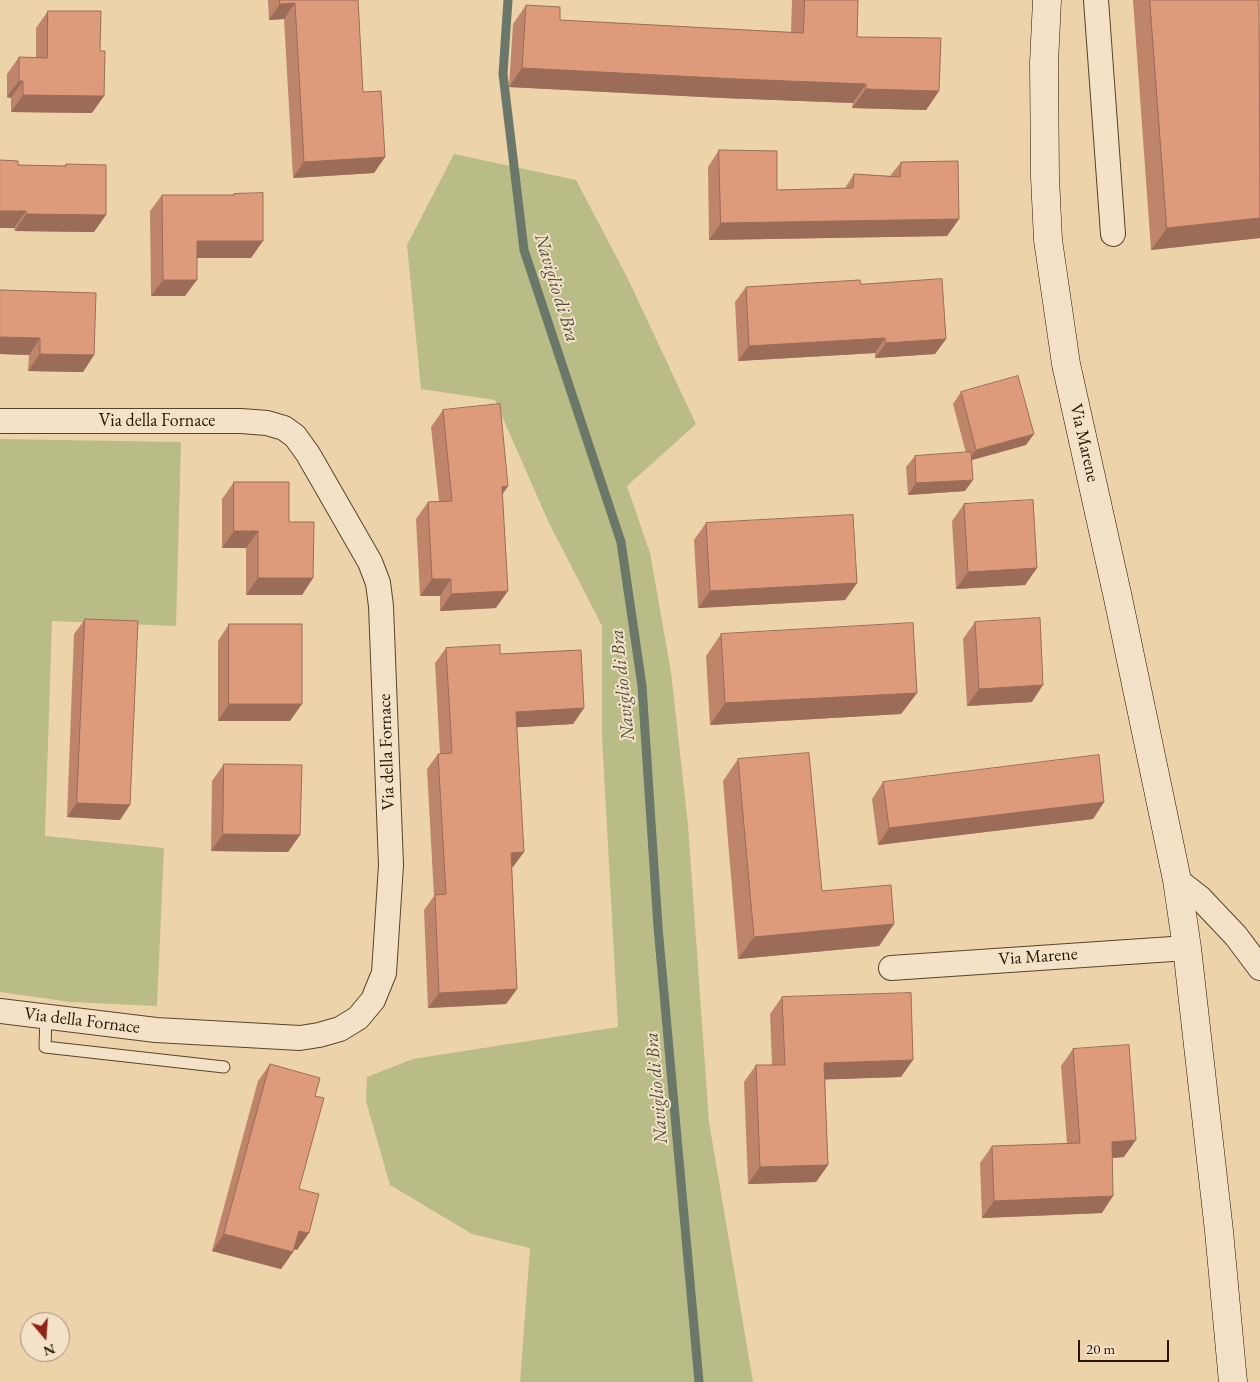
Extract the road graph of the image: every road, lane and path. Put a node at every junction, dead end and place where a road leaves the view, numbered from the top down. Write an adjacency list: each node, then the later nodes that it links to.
1 (1047, 0): 5 (main road, Via Marene)
2 (1096, 0): 3 (street)
3 (1113, 234)
4 (0, 421): 10 (street, Via della Fornace)
5 (1177, 880): 6 (main road, Via Marene); 8 (street)
6 (1186, 948): 7 (street, Via Marene); 12 (main road, Via Marene)
7 (890, 968)
8 (1260, 968)
9 (0, 1012): 10 (street, Via della Fornace)
10 (46, 1017): 11 (lane)
11 (224, 1067)
12 (1233, 1382)

